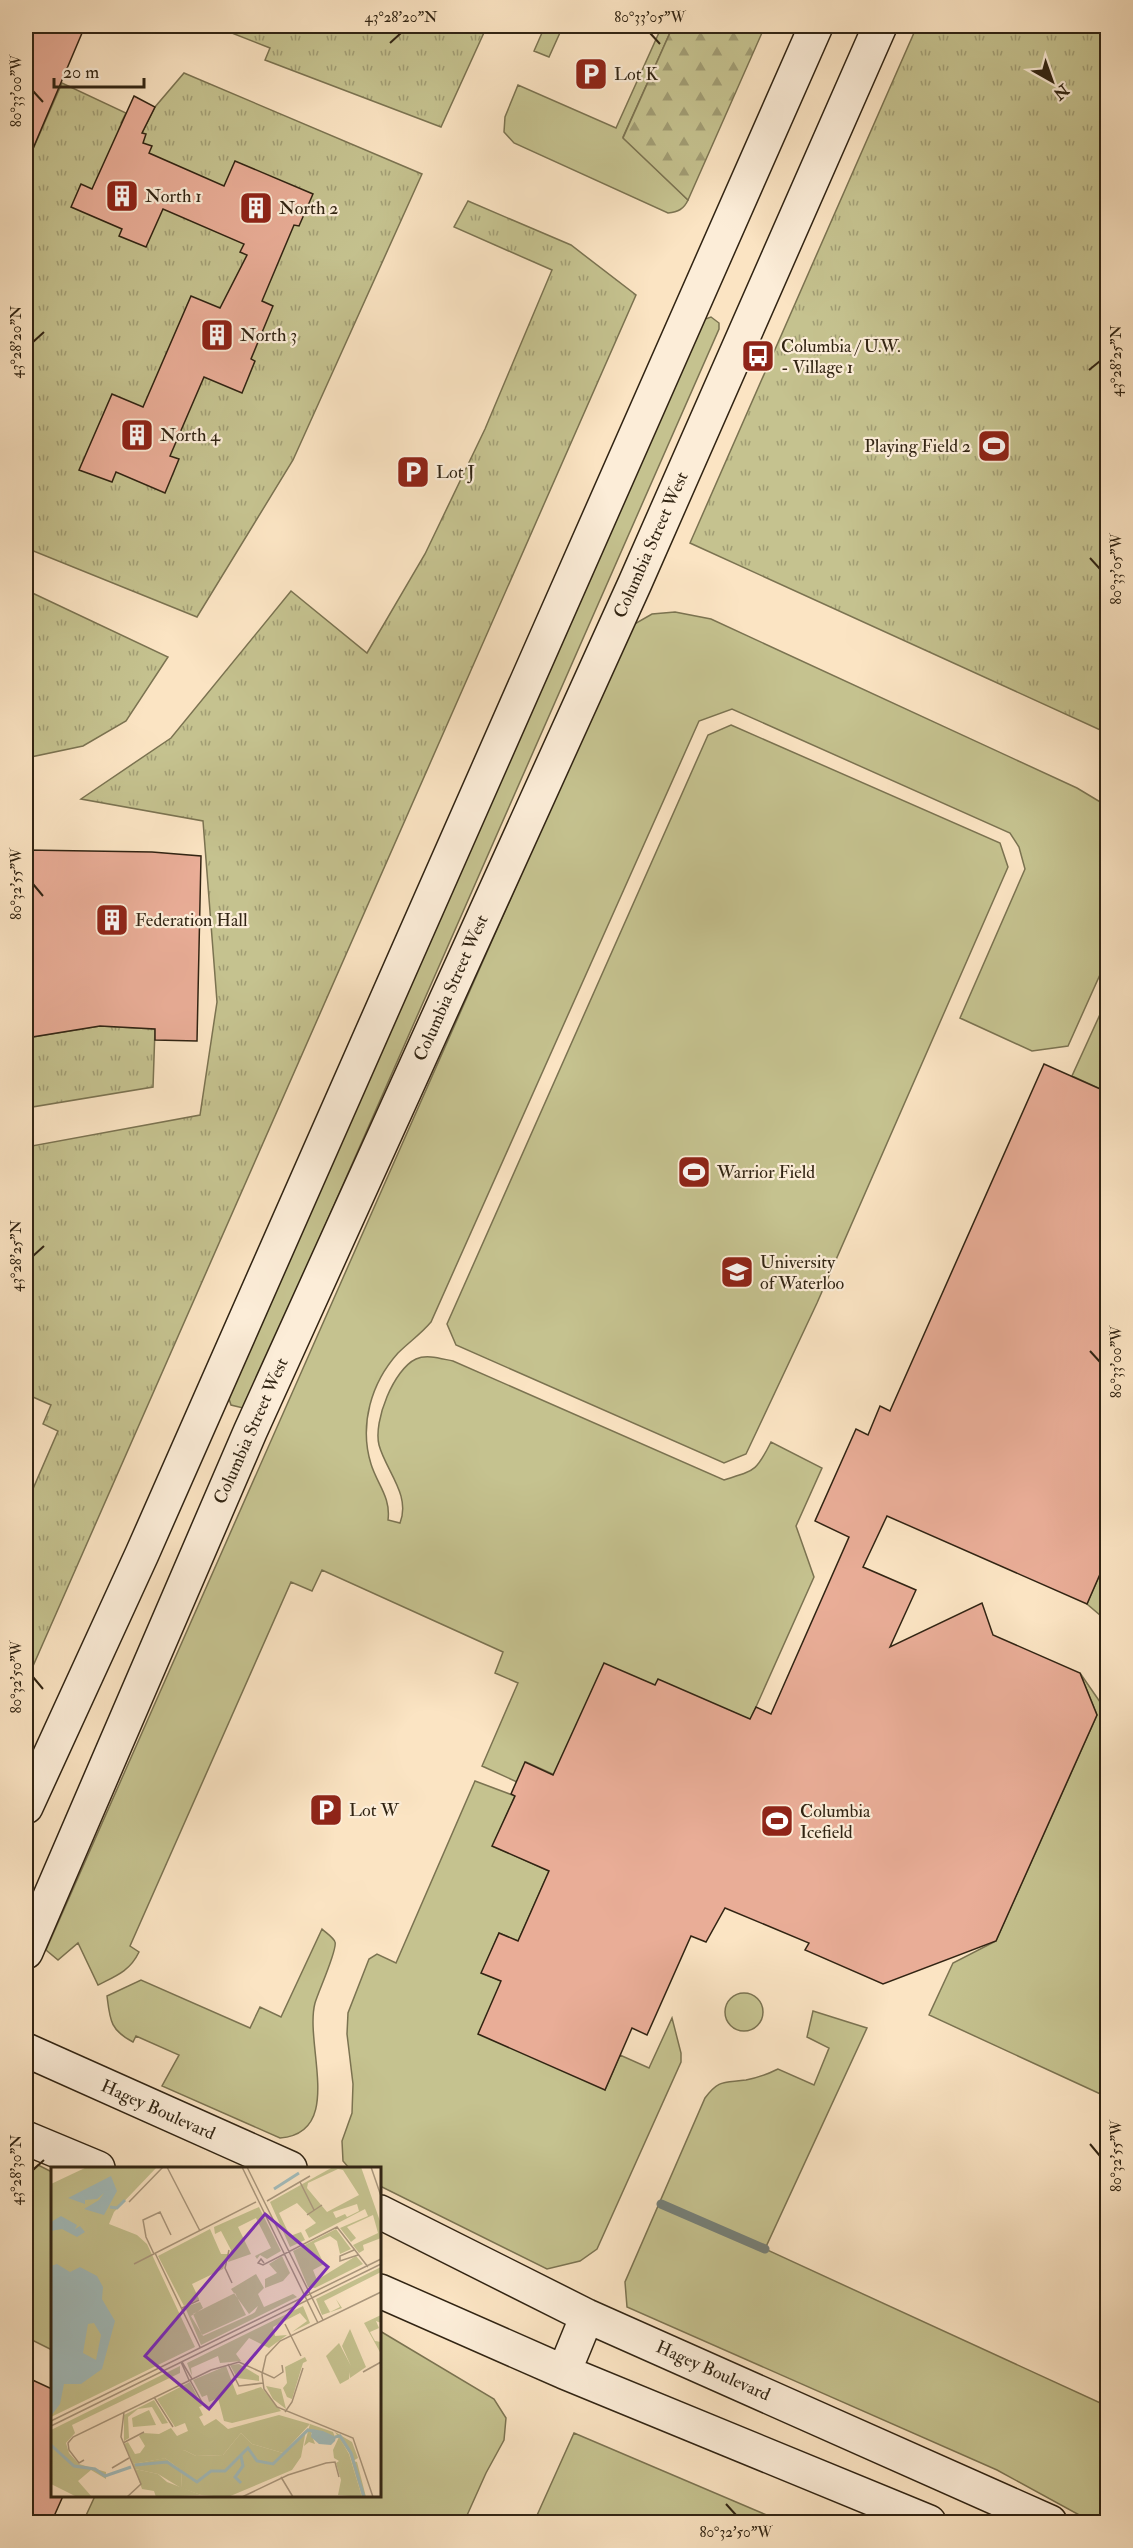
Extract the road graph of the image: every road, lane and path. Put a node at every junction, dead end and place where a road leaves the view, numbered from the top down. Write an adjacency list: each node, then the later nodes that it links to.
1 (816, 26): 3 (main road)
2 (880, 26): 4 (main road, Columbia Street West)
3 (26, 1807)
4 (26, 1952)
5 (26, 2050): 8 (main road, Hagey Boulevard)
6 (26, 2138): 7 (main road)
7 (93, 2167)
8 (286, 2167)
9 (381, 2213): 11 (main road, Hagey Boulevard)
10 (381, 2291): 12 (main road)
11 (587, 2316): 12 (main road); 14 (main road, Hagey Boulevard)
12 (564, 2372): 13 (main road)
13 (929, 2523)
14 (1050, 2523)

